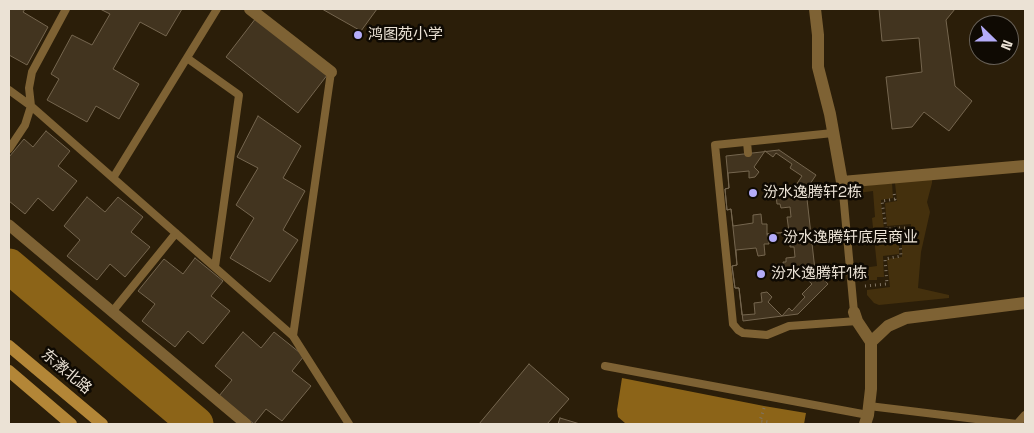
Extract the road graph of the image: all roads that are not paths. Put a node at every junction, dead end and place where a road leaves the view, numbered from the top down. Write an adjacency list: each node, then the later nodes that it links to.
1 (66, 9): 8 (lane)
2 (217, 9): 5 (lane)
3 (250, 9): 6 (street)
4 (815, 9): 9 (street)
5 (187, 58): 14 (lane); 18 (lane)
6 (331, 72): 22 (lane)
7 (9, 90): 8 (lane)
8 (31, 106): 11 (lane); 14 (lane)
9 (833, 133): 10 (lane); 15 (street)
10 (747, 142): 12 (lane); 21 (lane)
11 (9, 149)
12 (748, 153)
13 (1025, 166): 15 (street)
14 (113, 178): 17 (lane)
15 (842, 182): 21 (lane)
16 (9, 225): 20 (street)
17 (176, 233): 18 (lane); 20 (lane)
18 (215, 268): 22 (lane)
19 (1025, 303): 23 (street)
20 (112, 312): 31 (street)
21 (855, 316): 23 (street)
22 (293, 336): 32 (lane)
23 (871, 342): 27 (street)
24 (9, 346): 30 (main road, 东漖北路)
25 (605, 366): 27 (lane)
26 (9, 371): 29 (main road)
27 (867, 415): 28 (lane)
28 (1025, 415)
29 (71, 424)
30 (102, 424)
31 (246, 424)
32 (349, 424)

